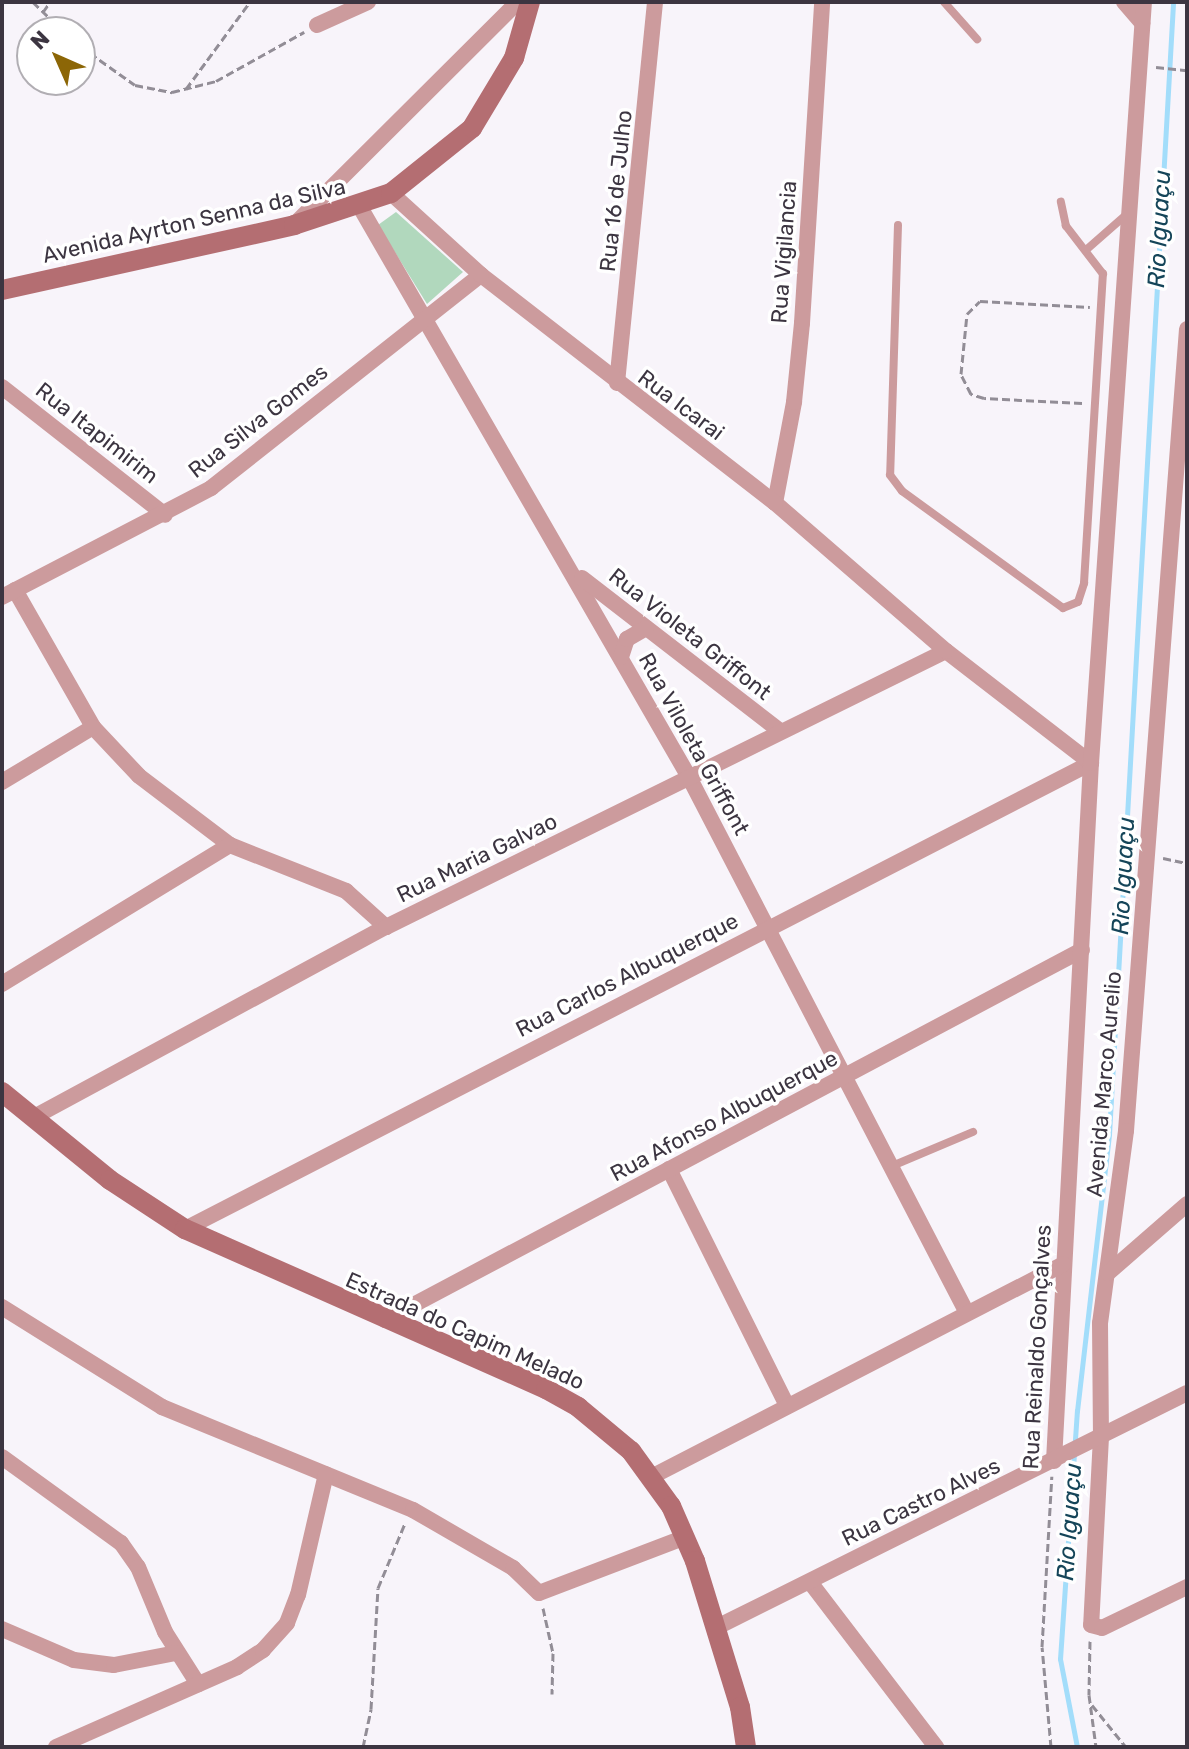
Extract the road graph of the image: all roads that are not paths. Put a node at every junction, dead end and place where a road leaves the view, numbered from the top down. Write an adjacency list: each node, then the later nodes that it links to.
1 (368, 2): 10 (street)
2 (518, 2): 16 (street)
3 (530, 2): 12 (street, Avenida Ayrton Senna da Silva)
4 (655, 2): 23 (street, Rua 16 de Julho)
5 (822, 2): 25 (street, Rua Vigilancia)
6 (944, 2): 11 (lane)
7 (1124, 2): 9 (street)
8 (1144, 2): 9 (street)
9 (1142, 23): 15 (street)
10 (317, 25)
11 (977, 39)
12 (391, 193): 14 (street, Avenida Ayrton Senna da Silva); 19 (street, Rua Icarai)
13 (1061, 202): 18 (lane)
14 (360, 207): 16 (street, Avenida Ayrton Senna da Silva); 21 (street, Rua Viloleta Griffont)
15 (1133, 209): 18 (lane); 34 (street, Rua Reinaldo Gonçalves)
16 (294, 225): 20 (street, Avenida Ayrton Senna da Silva)
17 (898, 225): 18 (lane)
18 (1086, 250)
19 (481, 275): 21 (street, Rua Silva Gomes); 23 (street, Rua Icarai)
20 (2, 290)
21 (424, 316): 26 (street, Rua Silva Gomes); 27 (street, Rua Viloleta Griffont)
22 (1187, 329): 51 (street, Avenida Marco Aurelio)
23 (617, 383): 25 (street, Rua Icarai)
24 (3, 388): 26 (street, Rua Itapimirim)
25 (775, 503): 30 (street, Rua Icarai)
26 (165, 515): 28 (street, Rua Silva Gomes)
27 (574, 572): 29 (street, Rua Violeta Griffont); 31 (street, Rua Viloleta Griffont)
28 (9, 594): 32 (street)
29 (646, 628): 31 (street); 33 (street, Rua Violeta Griffont)
30 (946, 651): 33 (street, Rua Maria Galvao); 34 (street, Rua Icarai)
31 (621, 657): 35 (street, Rua Viloleta Griffont)
32 (93, 727): 36 (street); 37 (street)
33 (780, 731): 35 (street, Rua Maria Galvao)
34 (1091, 763): 39 (street, Rua Carlos Albuquerque); 40 (street, Rua Reinaldo Gonçalves)
35 (689, 777): 38 (street, Rua Maria Galvao); 39 (street, Rua Viloleta Griffont)
36 (2, 782)
37 (230, 845): 38 (street); 41 (street)
38 (386, 927): 44 (street, Rua Maria Galvao)
39 (767, 927): 42 (street, Rua Viloleta Griffont); 49 (street, Rua Carlos Albuquerque)
40 (1082, 950): 42 (street, Rua Afonso Albuquerque); 50 (street, Rua Reinaldo Gonçalves)
41 (2, 984)
42 (846, 1077): 46 (street, Rua Viloleta Griffont); 47 (street, Rua Afonso Albuquerque)
43 (2, 1092): 44 (street, Estrada do Capim Melado)
44 (34, 1117): 49 (street, Estrada do Capim Melado)
45 (973, 1132): 46 (lane)
46 (892, 1166): 53 (street, Rua Viloleta Griffont)
47 (669, 1169): 54 (street, Rua Afonso Albuquerque); 56 (street)
48 (1187, 1204): 51 (street)
49 (185, 1229): 54 (street, Estrada do Capim Melado)
50 (1063, 1264): 53 (street); 59 (street, Rua Reinaldo Gonçalves)
51 (1108, 1273): 57 (street, Avenida Marco Aurelio)
52 (2, 1307): 60 (street)
53 (967, 1313): 56 (street)
54 (385, 1320): 61 (street, Estrada do Capim Melado)
55 (1187, 1393): 57 (street, Rua Castro Alves)
56 (787, 1406): 61 (street)
57 (1096, 1440): 59 (street, Rua Castro Alves); 64 (street, Avenida Marco Aurelio)
58 (2, 1457): 67 (street)
59 (1058, 1459): 63 (street, Rua Castro Alves)
60 (326, 1474): 62 (street); 68 (street)
61 (653, 1476): 62 (street, Estrada do Capim Melado)
62 (686, 1537): 65 (street, Estrada do Capim Melado)
63 (810, 1582): 65 (street, Rua Castro Alves); 71 (street)
64 (1187, 1587)
65 (717, 1627): 70 (street, Estrada do Capim Melado)
66 (2, 1629): 67 (street)
67 (176, 1653): 68 (street)
68 (198, 1684): 69 (street)
69 (56, 1747)
70 (746, 1747)
71 (936, 1747)

